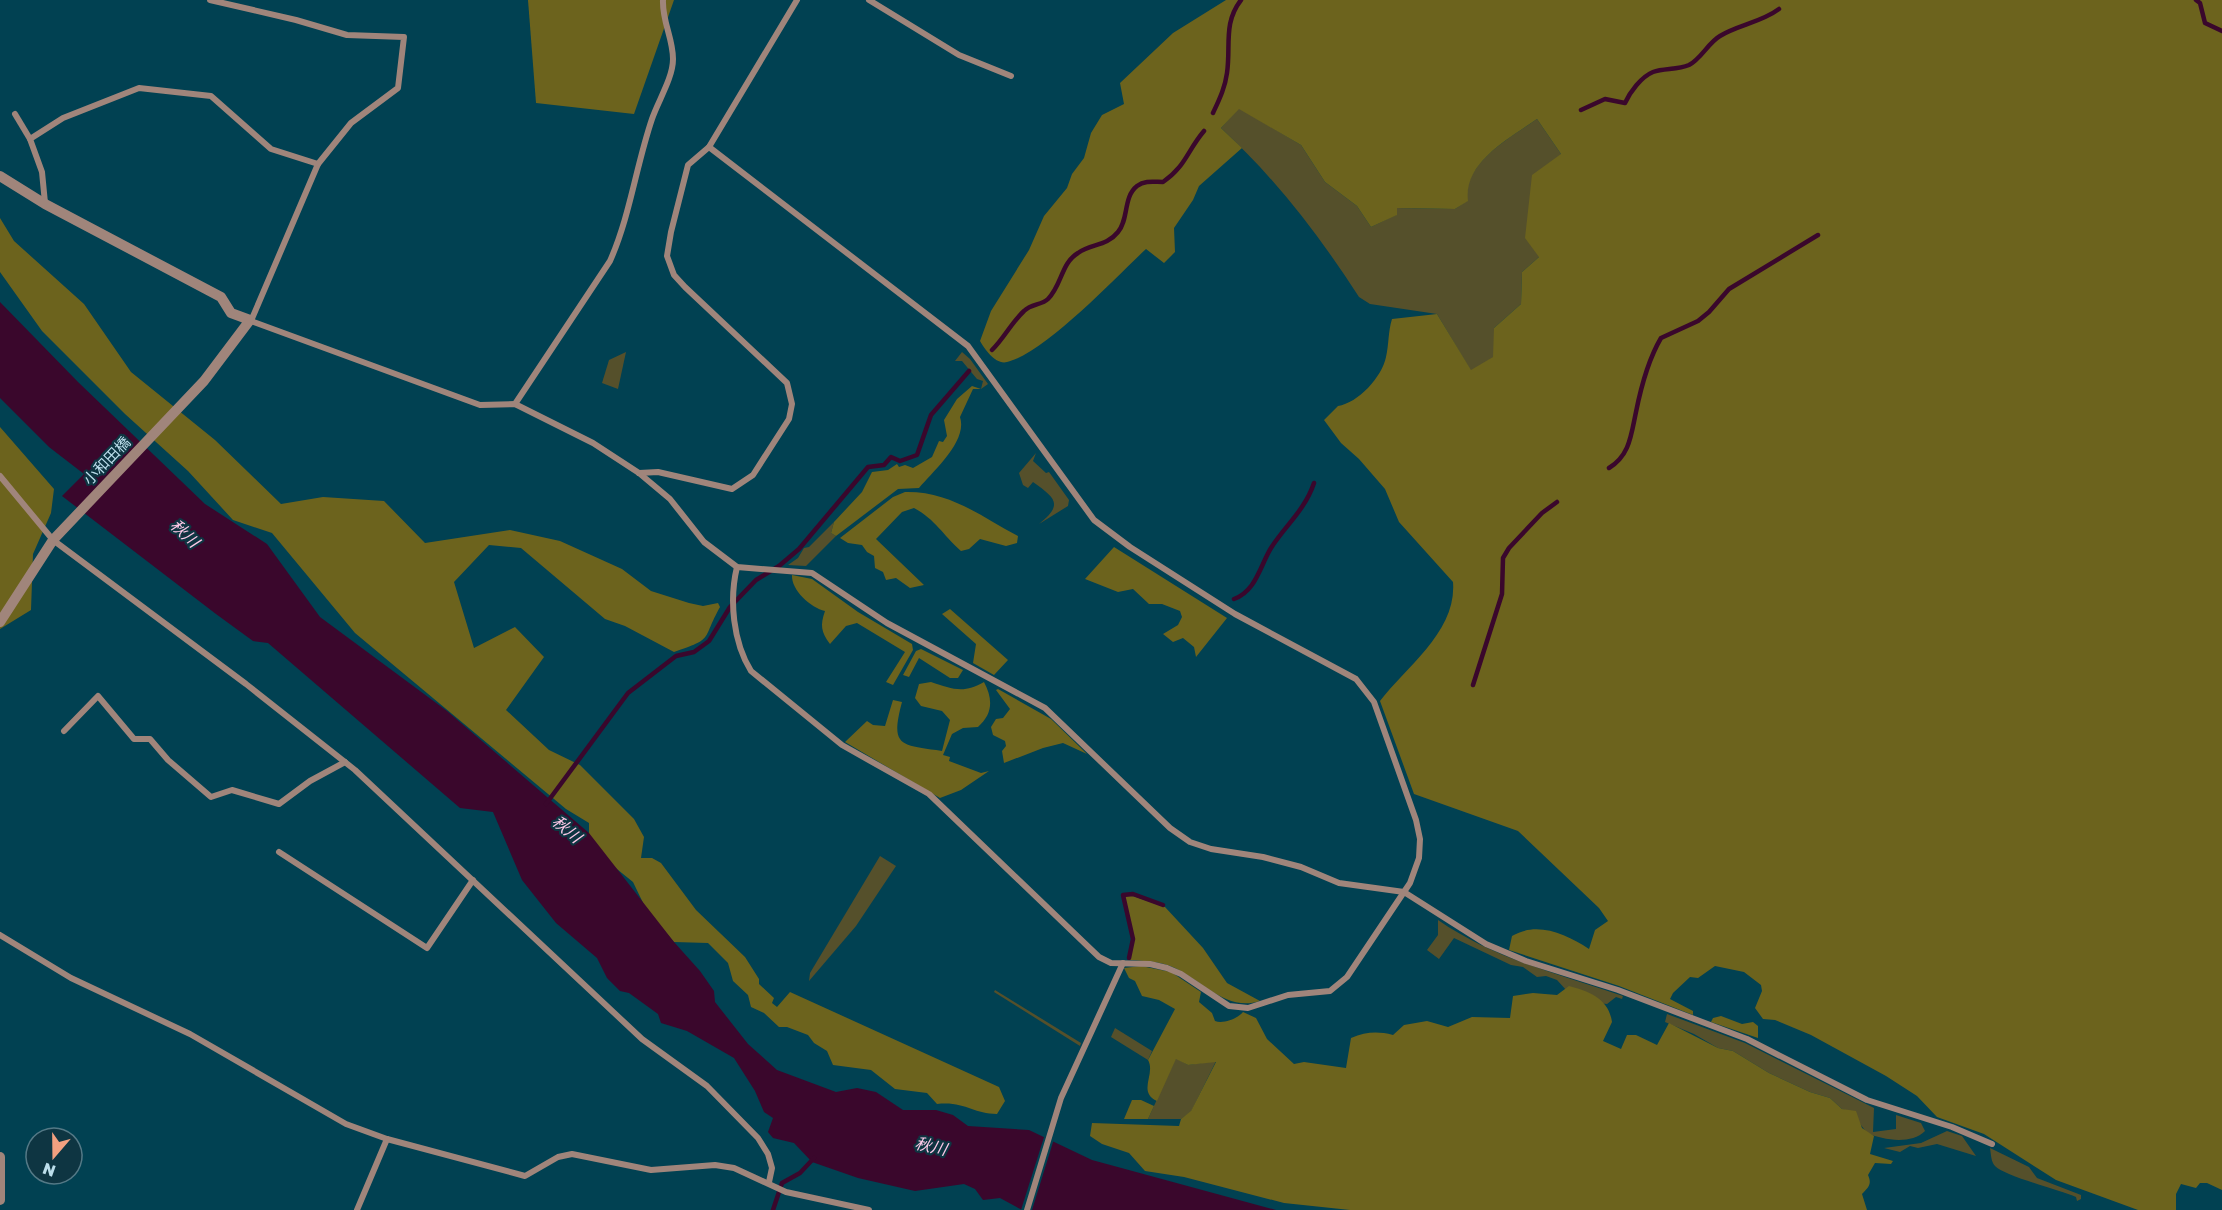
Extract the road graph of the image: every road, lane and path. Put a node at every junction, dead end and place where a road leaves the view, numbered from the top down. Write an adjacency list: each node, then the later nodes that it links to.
1 (210, 0): 9 (street)
2 (663, 0): 12 (street)
3 (797, 0): 8 (street)
4 (869, 0): 5 (street)
5 (1011, 76)
6 (15, 114): 7 (street)
7 (30, 139): 9 (street); 11 (street)
8 (709, 147): 13 (street); 22 (street)
9 (318, 164): 12 (street)
10 (0, 176): 11 (street)
11 (45, 204): 15 (street, 小和田橋)
12 (515, 404): 13 (street)
13 (639, 473): 16 (street)
14 (0, 476): 15 (street)
15 (56, 537): 17 (street, 小和田橋); 19 (street)
16 (737, 567): 22 (street); 24 (street)
17 (0, 622)
18 (64, 731): 19 (street)
19 (345, 762): 21 (street)
20 (279, 852): 21 (street)
21 (474, 880): 28 (street)
22 (1404, 892): 24 (street); 26 (street)
23 (0, 935): 25 (street)
24 (1123, 963): 32 (street)
25 (387, 1139): 28 (street); 30 (street)
26 (1992, 1144)
27 (0, 1157): 29 (street)
28 (769, 1183): 31 (street)
29 (0, 1200)
30 (357, 1210)
31 (869, 1210)
32 (1027, 1210)

